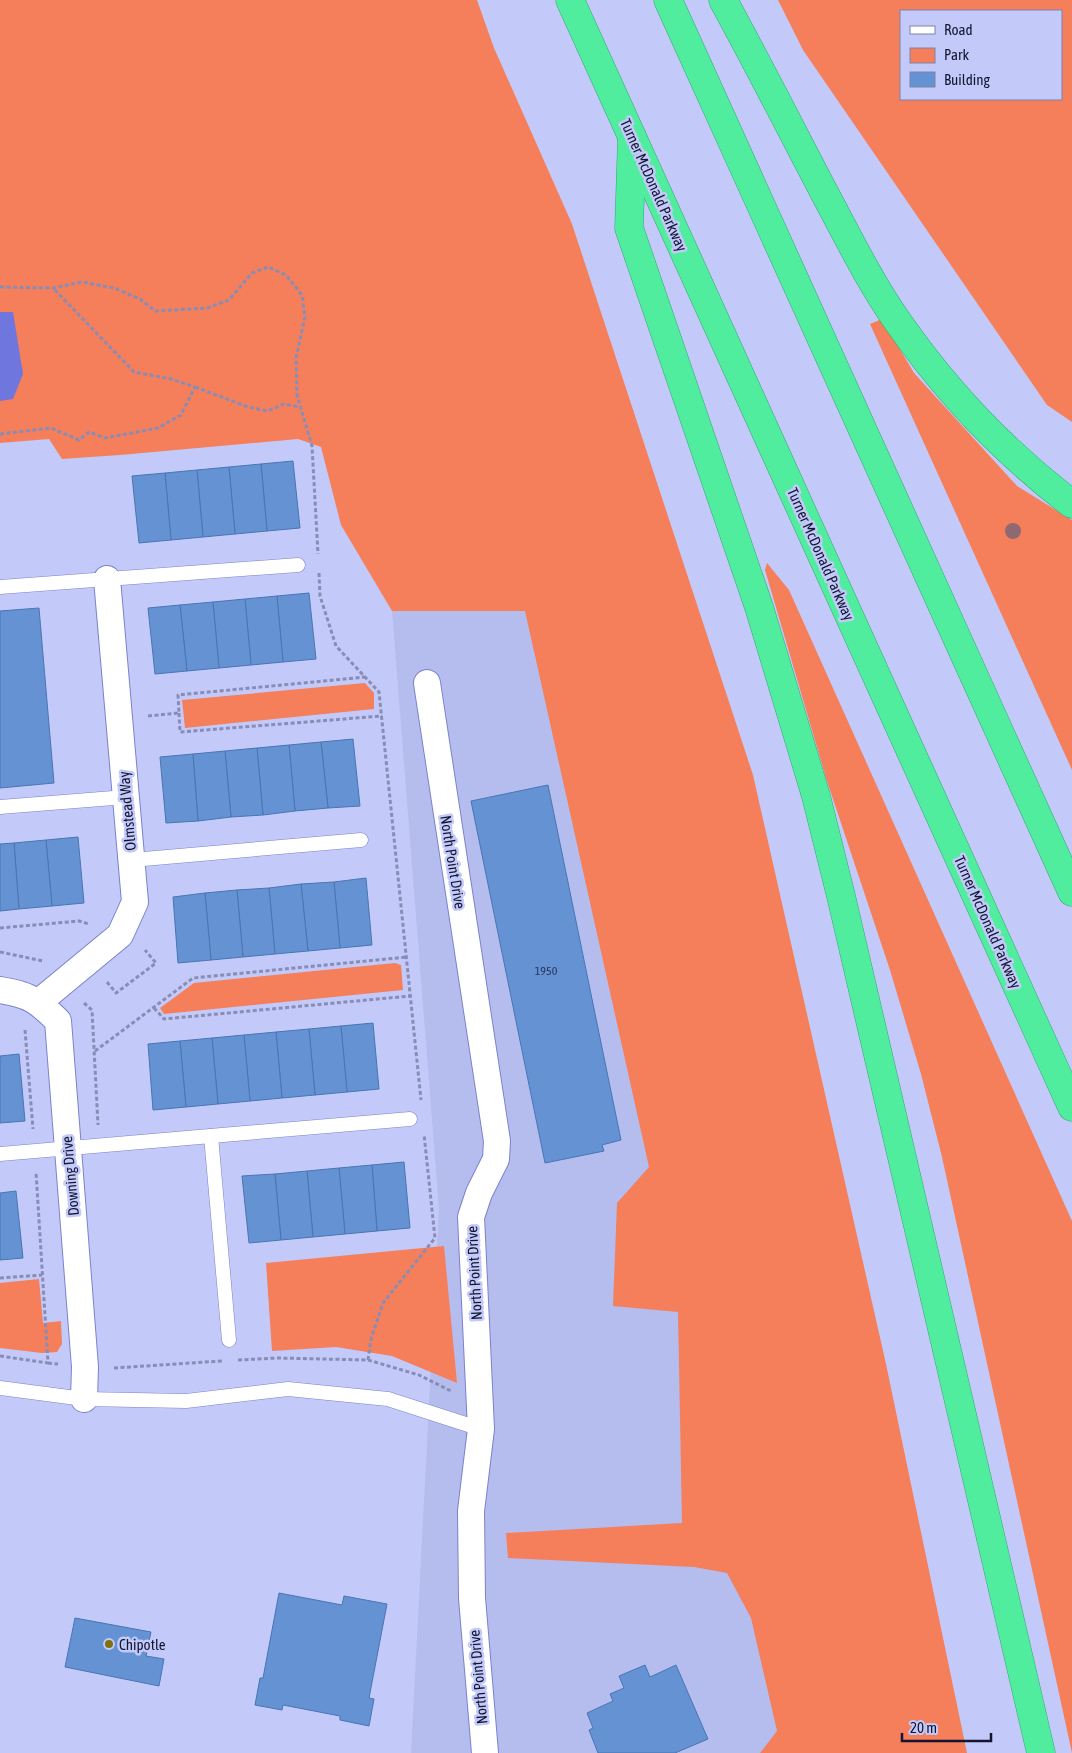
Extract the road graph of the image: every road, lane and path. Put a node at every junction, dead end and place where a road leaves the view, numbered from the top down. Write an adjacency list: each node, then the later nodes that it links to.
1 (570, 0): 4 (highway, Turner McDonald Parkway)
2 (668, 0): 25 (highway)
3 (723, 0): 10 (highway)
4 (632, 137): 38 (highway, Turner McDonald Parkway); 56 (highway)
5 (0, 287): 6 (path)
6 (53, 288): 7 (path); 8 (path)
7 (195, 387): 8 (path); 9 (path)
8 (299, 407): 11 (path)
9 (0, 434)
10 (1072, 504)
11 (318, 558)
12 (298, 565): 14 (lane)
13 (319, 567): 16 (path)
14 (107, 579): 15 (lane); 21 (street, Olmstead Way)
15 (0, 587)
16 (365, 677): 18 (path); 20 (path)
17 (427, 683): 53 (street, North Point Drive)
18 (179, 713): 19 (path); 20 (path)
19 (147, 716)
20 (382, 716): 30 (path)
21 (126, 798): 22 (lane); 24 (street, Olmstead Way)
22 (0, 807)
23 (361, 840): 24 (lane)
24 (132, 860): 33 (street, Olmstead Way)
25 (1072, 892)
26 (0, 928): 27 (path)
27 (84, 930)
28 (0, 952): 29 (path)
29 (49, 957)
30 (406, 958): 32 (path); 34 (path)
31 (0, 990): 33 (street, Downing Drive)
32 (410, 996): 34 (path); 37 (path)
33 (39, 1002): 42 (street, Downing Drive)
34 (154, 1008): 36 (path)
35 (25, 1027): 43 (path)
36 (94, 1052)
37 (421, 1102)
38 (1072, 1107)
39 (410, 1119): 41 (lane)
40 (424, 1132): 49 (path)
41 (211, 1136): 42 (lane); 47 (lane)
42 (68, 1148): 43 (lane); 51 (street, Downing Drive)
43 (35, 1151): 44 (lane); 45 (path)
44 (0, 1154)
45 (42, 1274): 46 (path); 50 (path)
46 (0, 1278)
47 (228, 1340)
48 (0, 1356): 50 (path)
49 (368, 1360): 51 (path); 53 (path)
50 (48, 1363): 51 (path)
51 (86, 1367): 54 (street, Downing Drive)
52 (0, 1388): 54 (lane)
53 (479, 1389): 55 (street, North Point Drive)
54 (84, 1399): 55 (lane)
55 (481, 1429): 57 (street, North Point Drive)
56 (1033, 1719): 58 (highway); 59 (highway)
57 (485, 1753)
58 (1028, 1753)
59 (1041, 1753)

